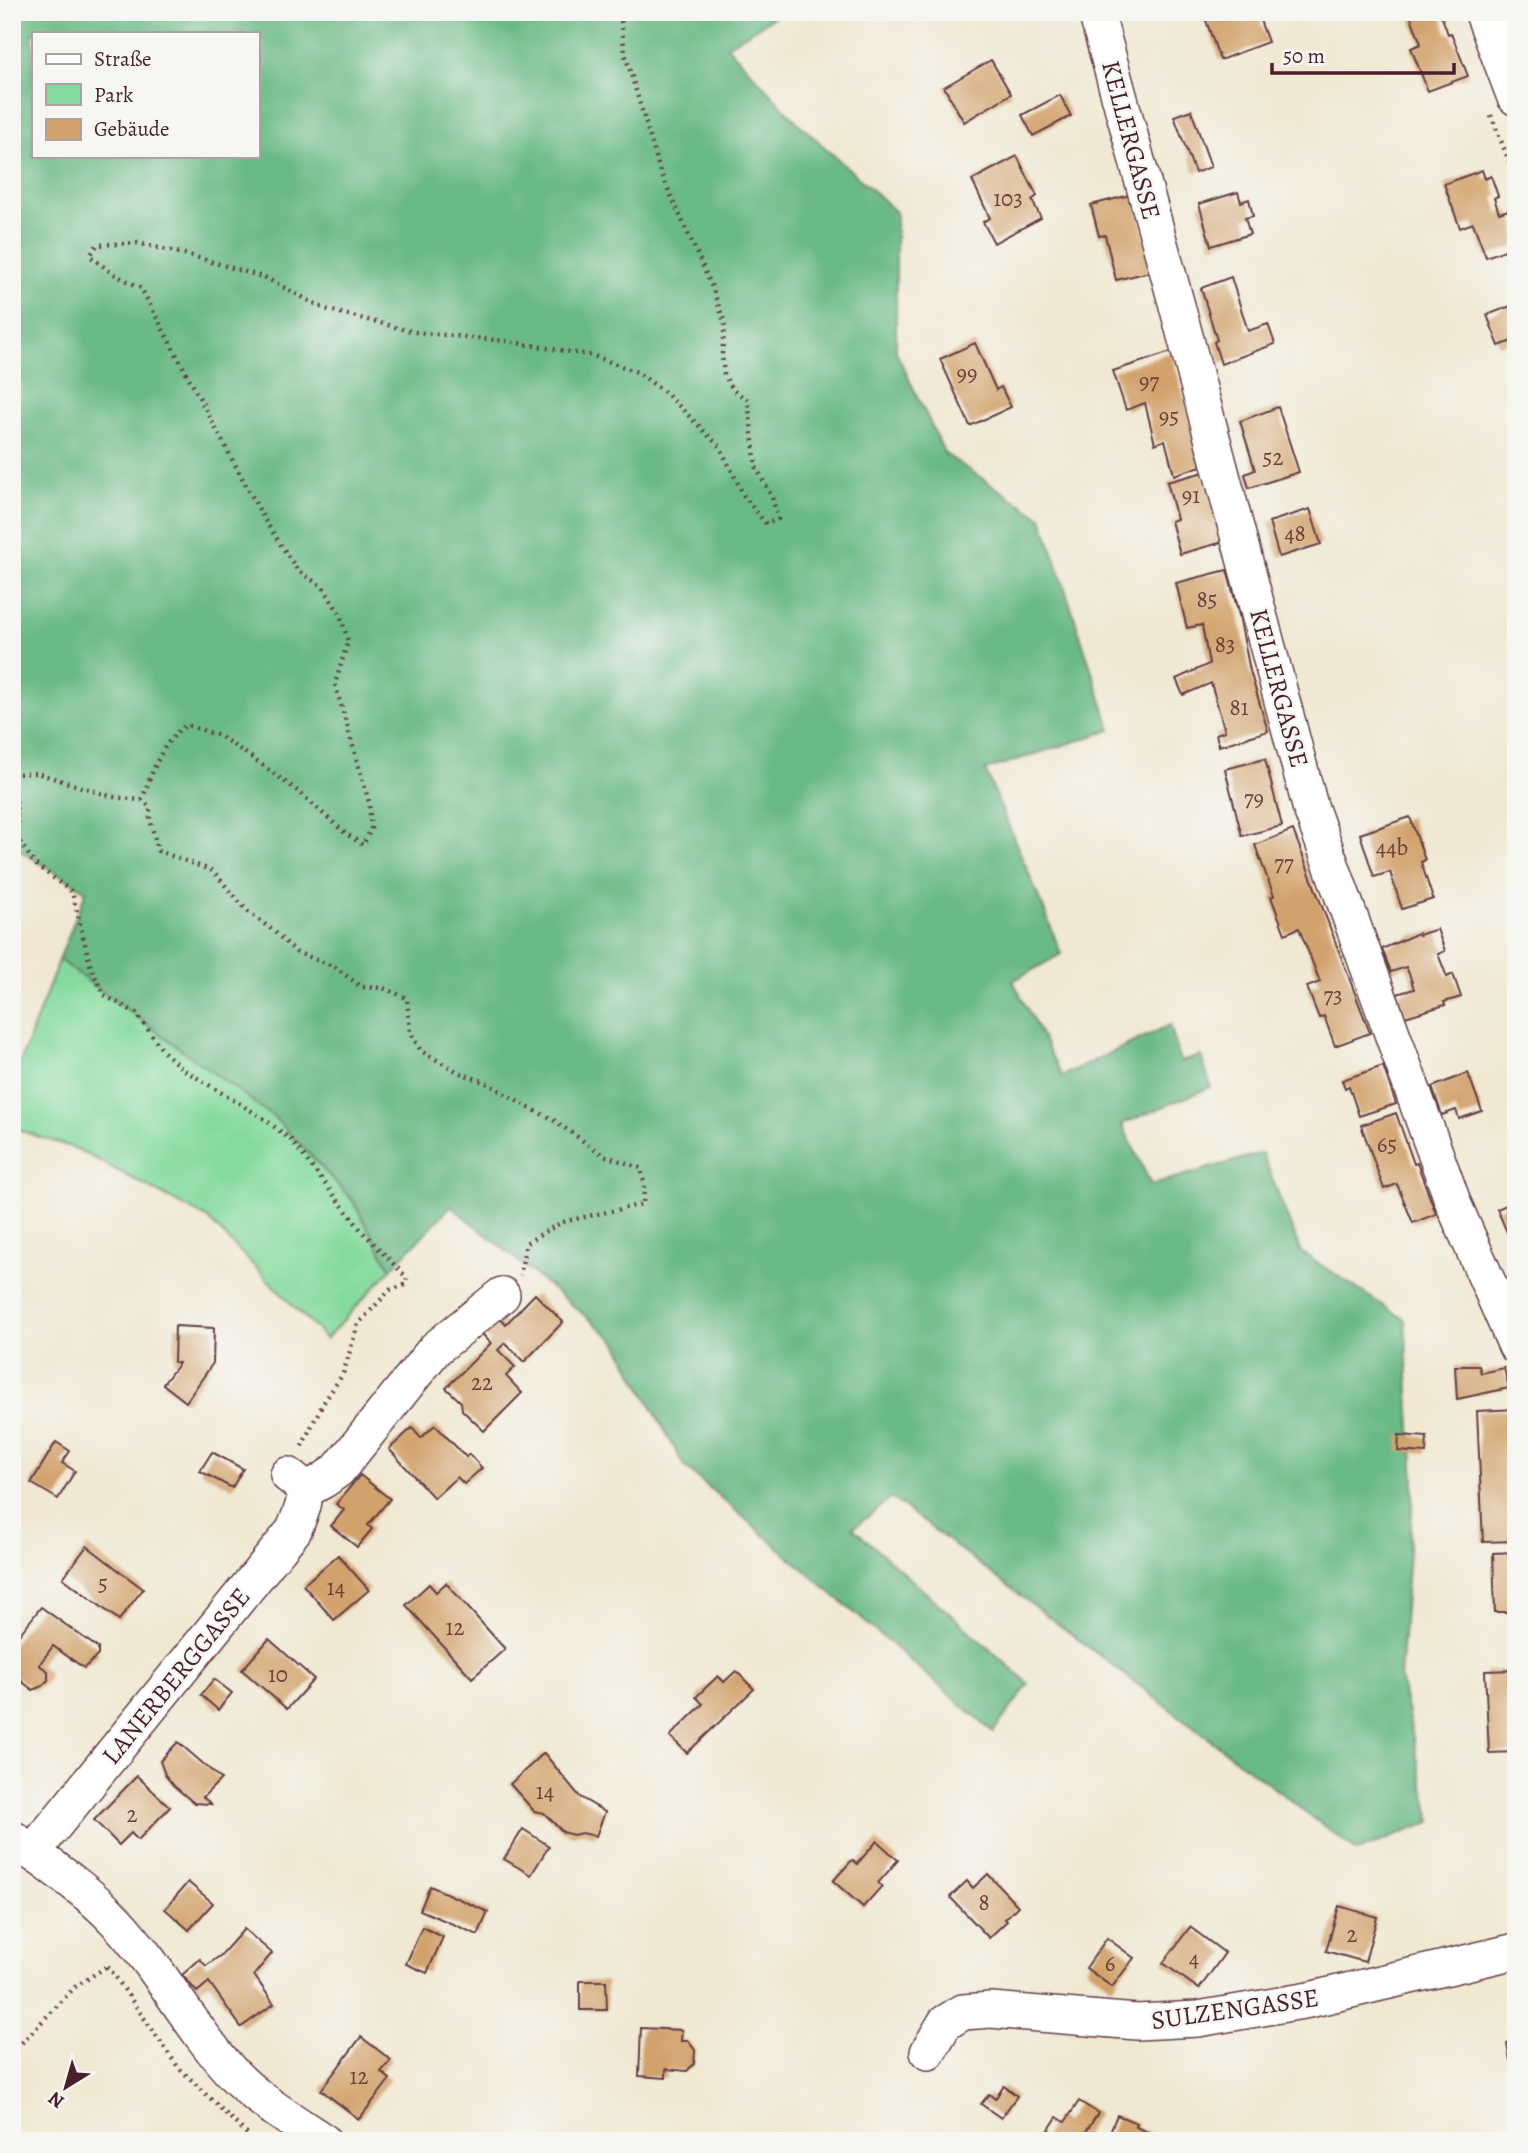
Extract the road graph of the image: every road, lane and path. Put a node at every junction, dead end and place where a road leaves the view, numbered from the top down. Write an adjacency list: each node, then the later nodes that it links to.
1 (620, 12): 7 (path)
2 (1096, 12): 9 (street, KELLERGASSE)
3 (1484, 12): 4 (main road)
4 (1511, 71)
5 (12, 774): 7 (path)
6 (12, 780): 10 (path)
7 (142, 800): 8 (path)
8 (502, 1295): 10 (street)
9 (1516, 1346)
10 (296, 1482): 11 (street, LANERBERGGASSE)
11 (22, 1845): 12 (street)
12 (138, 1946): 14 (path); 18 (street)
13 (1516, 1951): 15 (street, SULZENGASSE)
14 (108, 1966): 16 (path); 17 (path)
15 (928, 2052)
16 (12, 2053)
17 (254, 2141)
18 (323, 2141)

